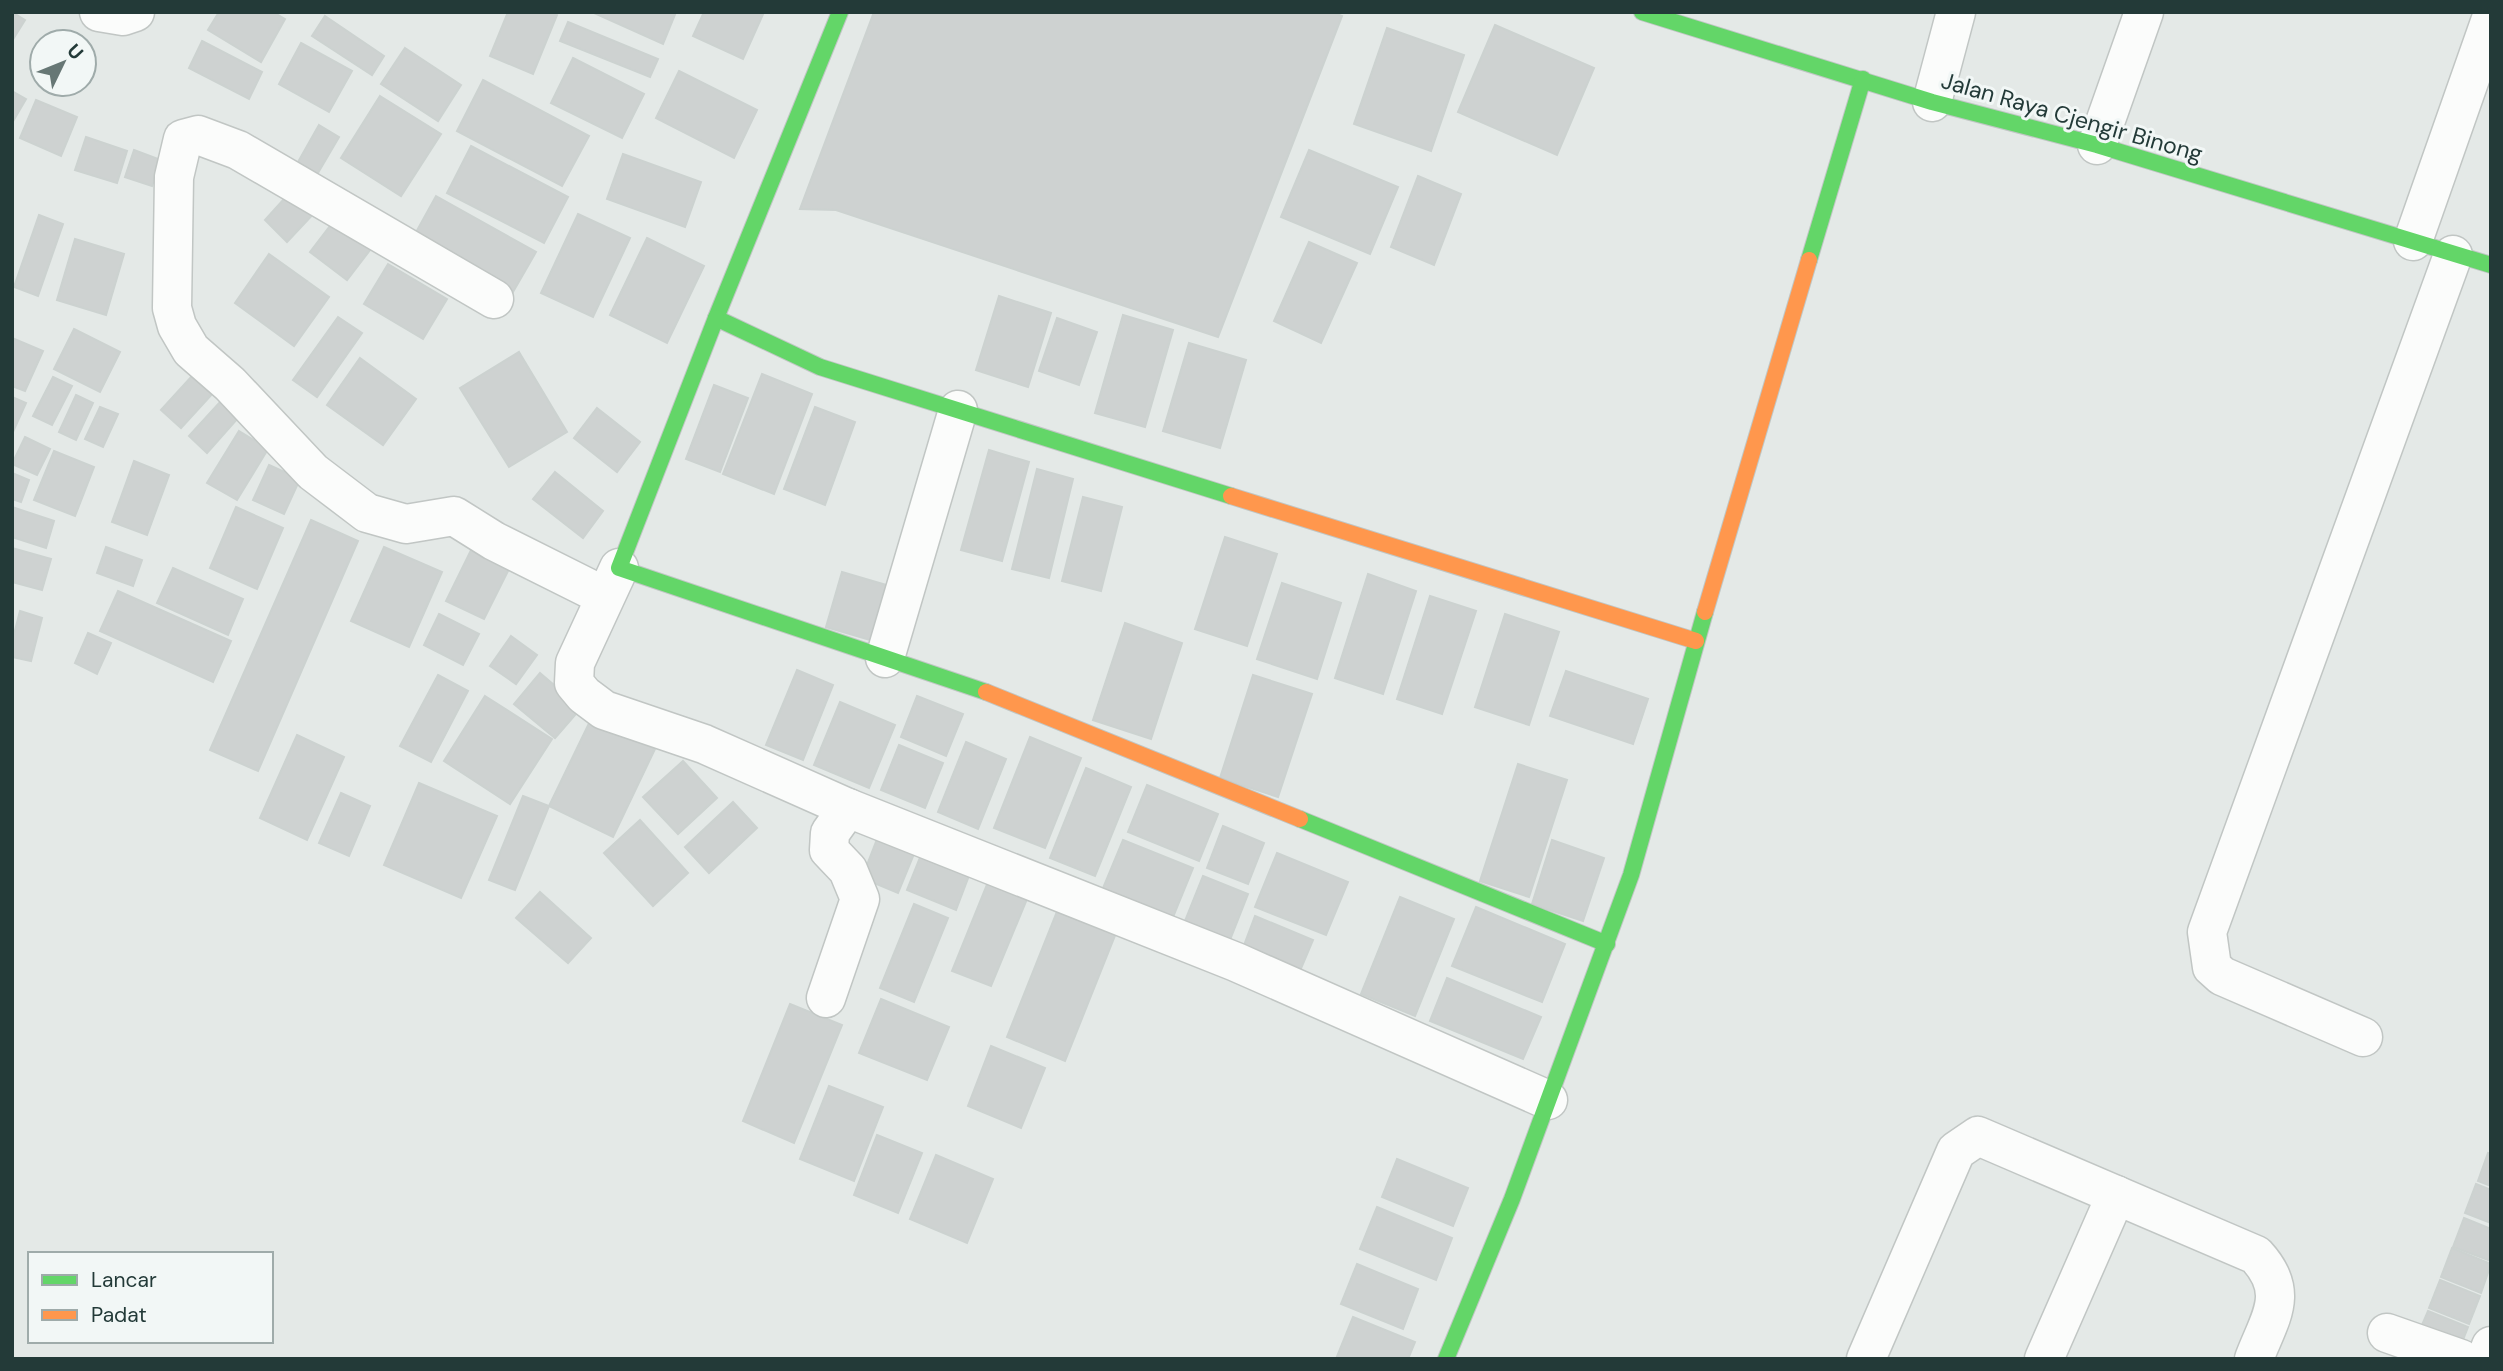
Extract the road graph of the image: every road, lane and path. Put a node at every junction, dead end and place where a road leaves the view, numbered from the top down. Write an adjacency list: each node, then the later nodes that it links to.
1 (99, 12): 2 (street)
2 (135, 12)
3 (840, 12): 15 (street)
4 (1956, 12): 9 (street)
5 (2144, 12): 10 (street)
6 (1664, 15): 8 (street, Jalan Raya Cjengir Binong)
7 (2491, 19): 11 (street)
8 (1863, 79): 9 (street, Jalan Raya Cjengir Binong); 18 (street)
9 (1931, 102): 10 (street, Jalan Raya Cjengir Binong)
10 (2097, 145): 11 (street, Jalan Raya Cjengir Binong)
11 (2413, 241): 12 (street, Jalan Raya Cjengir Binong)
12 (2453, 255): 13 (street, Jalan Raya Cjengir Binong); 23 (street)
13 (2491, 265)
14 (494, 299): 17 (street)
15 (716, 318): 16 (street); 17 (street)
16 (958, 410): 18 (street); 19 (street)
17 (611, 582): 19 (street); 20 (street)
18 (1696, 641): 21 (street)
19 (886, 658): 21 (street)
20 (848, 808): 22 (street); 24 (street)
21 (1607, 944): 24 (street)
22 (826, 998)
23 (2363, 1037)
24 (1548, 1100): 28 (street)
25 (2116, 1195): 29 (street); 30 (street); 31 (street)
26 (2387, 1333): 32 (street)
27 (2491, 1346): 33 (street)
28 (1446, 1359)
29 (1866, 1359)
30 (2044, 1359)
31 (2254, 1359)
32 (2461, 1359)
33 (2486, 1359)

